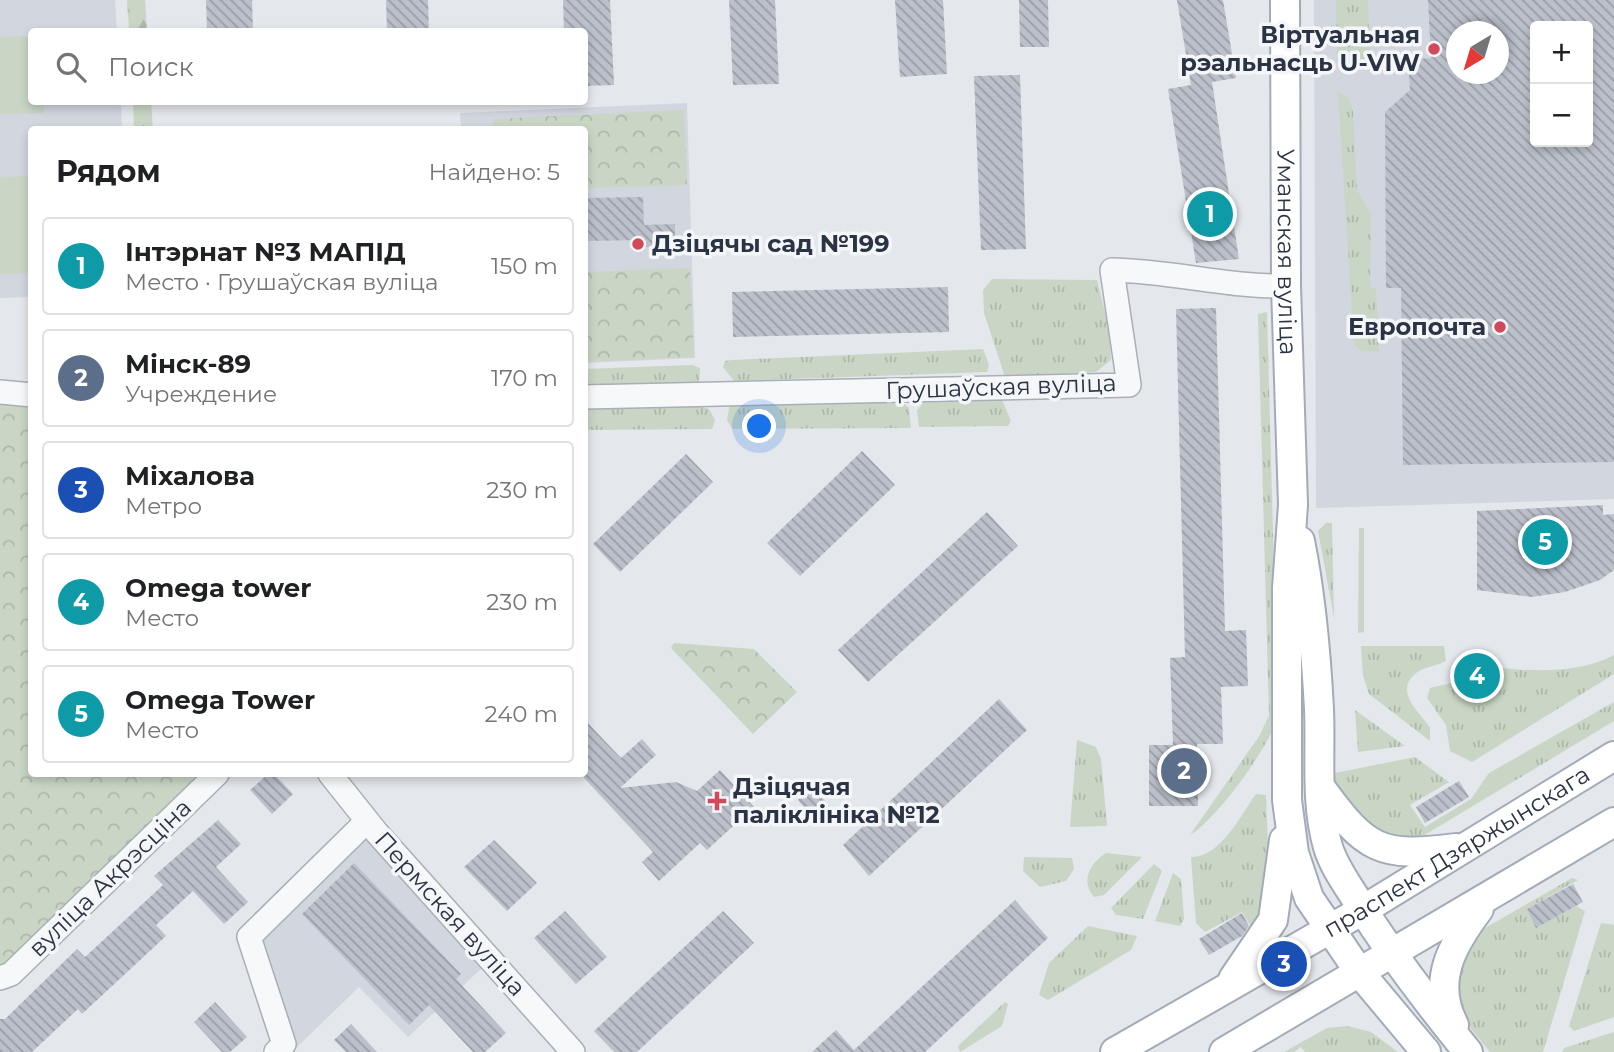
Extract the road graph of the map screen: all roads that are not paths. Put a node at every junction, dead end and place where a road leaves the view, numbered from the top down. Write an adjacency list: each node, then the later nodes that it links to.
1 (1284, 0): 2 (main road, Уманская вуліца)
2 (1286, 286): 5 (street, Грушаўская вуліца); 6 (main road, Уманская вуліца)
3 (0, 392): 4 (street)
4 (28, 395)
5 (588, 397)
6 (1293, 505): 10 (main road, Уманская вуліца); 11 (main road, Уманская вуліца)
7 (1614, 756): 14 (main road, праспект Дзяржынскага)
8 (214, 777): 20 (street, вуліца Акрэсціна)
9 (332, 777): 12 (street, Пермская вуліца)
10 (1321, 789): 14 (main road); 16 (main road, Уманская вуліца)
11 (1287, 800): 17 (main road, Уманская вуліца); 21 (main road)
12 (367, 821): 22 (street); 23 (street, Пермская вуліца)
13 (1614, 822): 15 (main road)
14 (1464, 847): 16 (main road, праспект Дзяржынскага)
15 (1485, 900): 18 (main road); 27 (main road)
16 (1363, 910): 17 (main road, праспект Дзяржынскага); 18 (main road, Уманская вуліца)
17 (1330, 929): 19 (main road, Уманская вуліца); 21 (main road, праспект Дзяржынскага)
18 (1392, 953): 19 (main road); 27 (main road, Уманская вуліца)
19 (1360, 973): 25 (main road); 26 (main road, Уманская вуліца)
20 (0, 978)
21 (1227, 987): 24 (main road, праспект Дзяржынскага)
22 (276, 1052)
23 (573, 1052)
24 (1115, 1052)
25 (1224, 1052)
26 (1426, 1052)
27 (1468, 1052)

